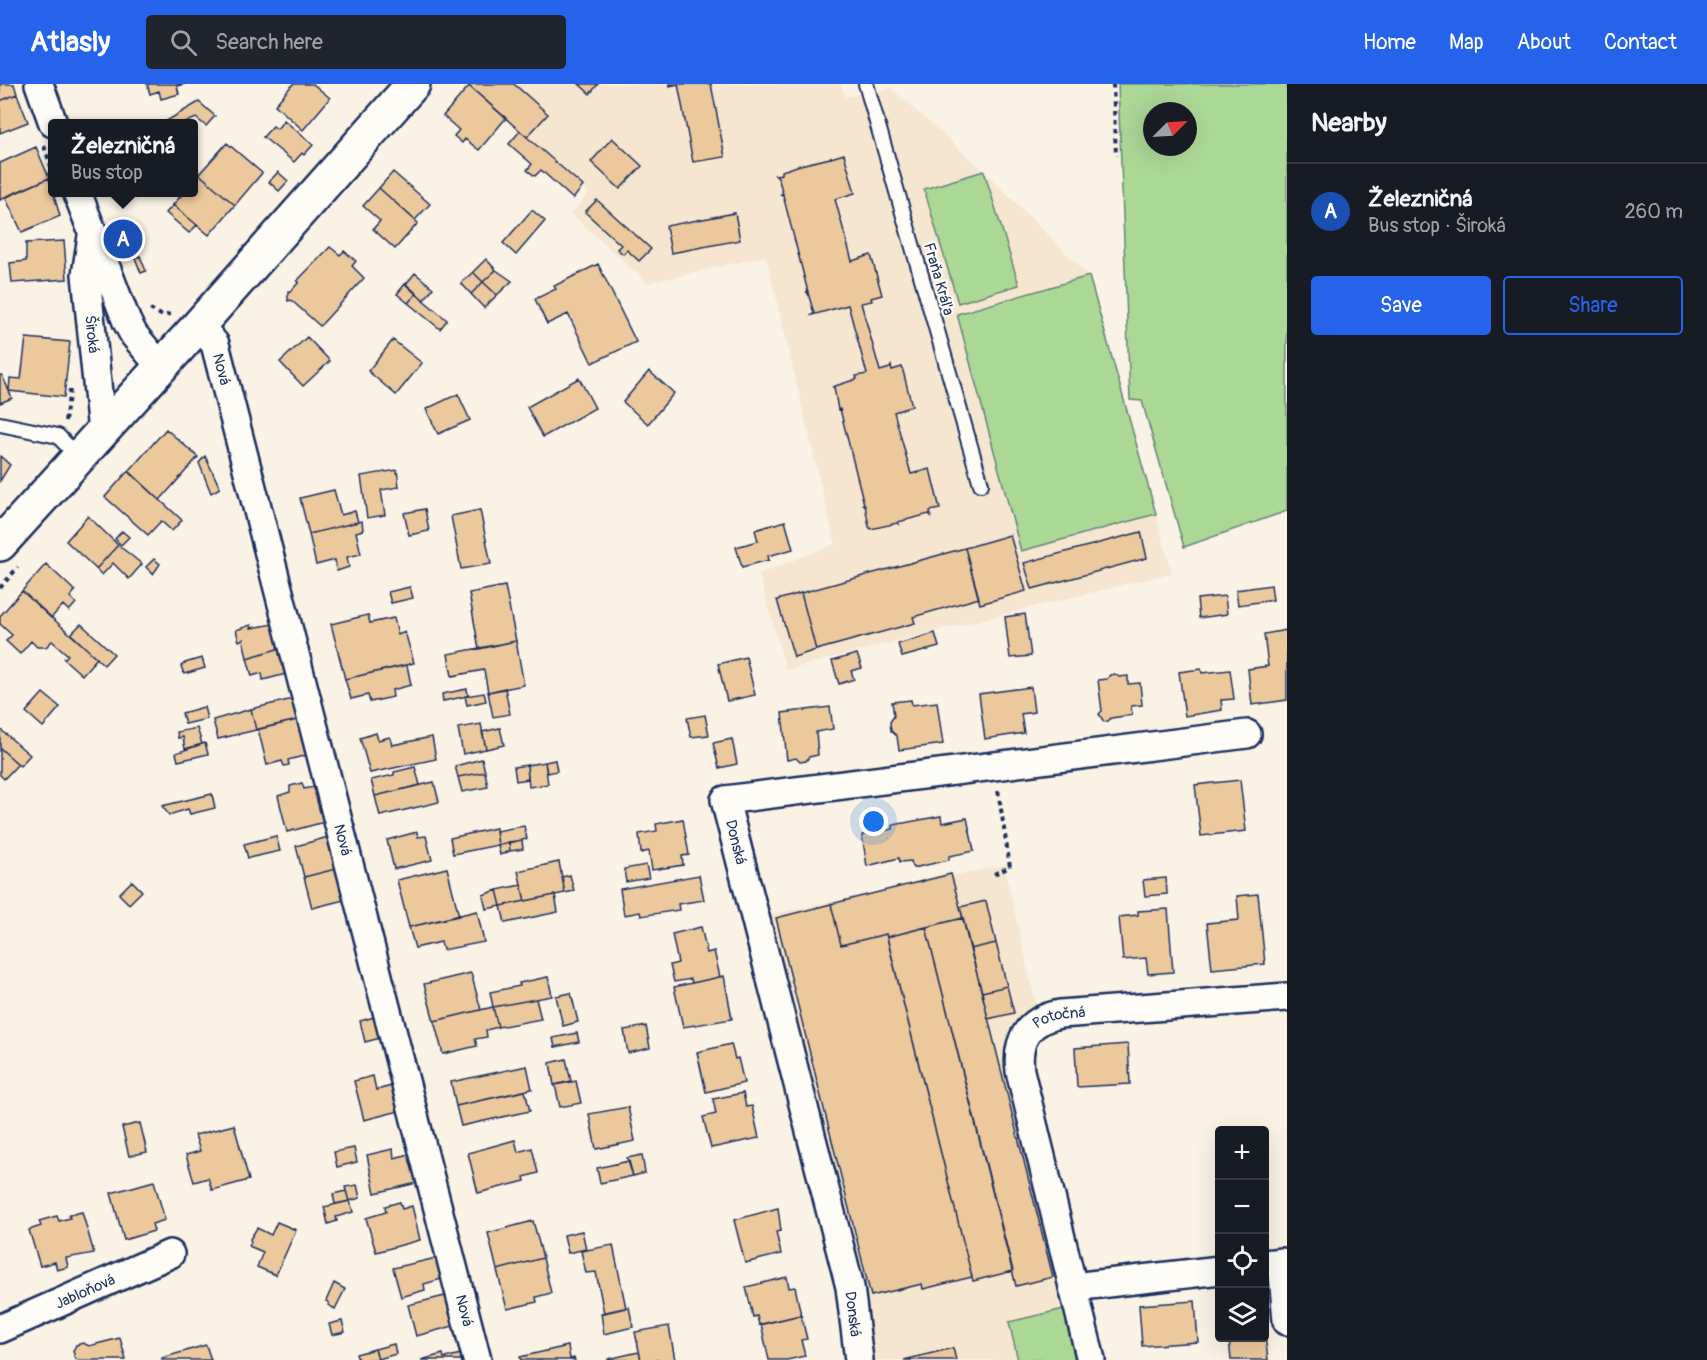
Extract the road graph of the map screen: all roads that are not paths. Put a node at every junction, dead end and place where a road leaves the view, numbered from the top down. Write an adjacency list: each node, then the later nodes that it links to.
1 (39, 84): 4 (street)
2 (413, 84): 7 (street)
3 (866, 84): 12 (lane, Fraňa Kráľa)
4 (52, 119)
5 (79, 197): 6 (street, Široká)
6 (92, 236): 8 (street, Široká); 10 (street, Široká)
7 (186, 320): 8 (street); 22 (street, Nová)
8 (160, 366): 10 (street)
9 (0, 424): 11 (lane)
10 (102, 432): 11 (street)
11 (68, 446): 13 (street)
12 (981, 484)
13 (0, 544)
14 (1246, 734): 23 (street, Donská)
15 (1287, 997): 19 (street, Potočná)
16 (170, 1254): 21 (street, Jabloňová)
17 (1269, 1263): 20 (street)
18 (1215, 1271): 19 (street)
19 (1073, 1287): 24 (street, Potočná)
20 (1287, 1321)
21 (0, 1329)
22 (477, 1360)
23 (859, 1360)
24 (1091, 1360)

